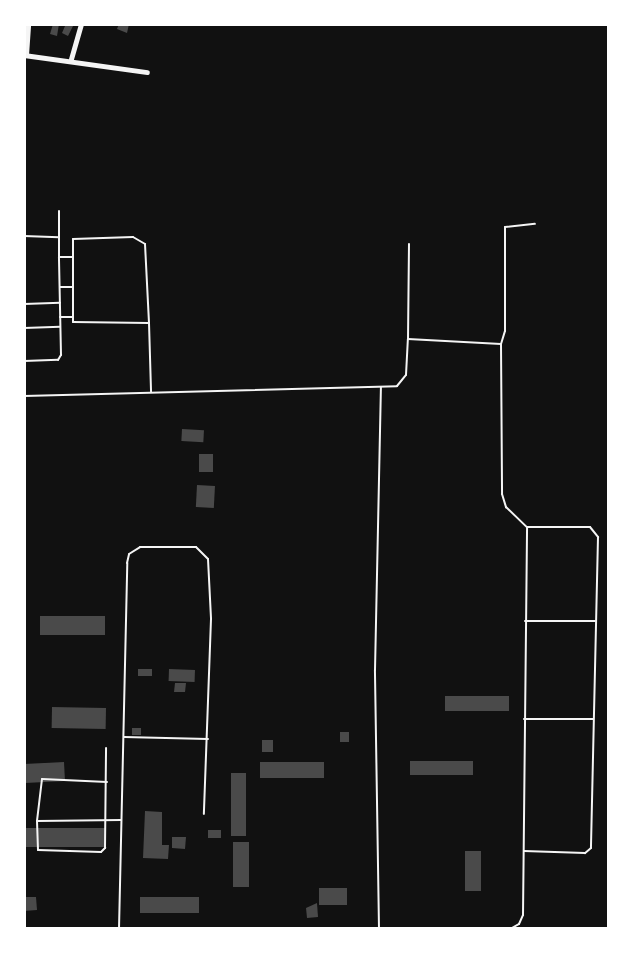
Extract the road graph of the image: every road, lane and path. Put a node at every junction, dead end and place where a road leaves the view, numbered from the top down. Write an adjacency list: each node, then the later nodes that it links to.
1 (28, 24): 3 (street)
2 (81, 24): 4 (street)
3 (25, 55): 4 (street)
4 (71, 59): 5 (street)
5 (147, 72)
6 (59, 211): 9 (lane)
7 (535, 224): 23 (lane)
8 (24, 236): 9 (lane)
9 (59, 237): 11 (lane)
10 (409, 244): 22 (lane)
11 (59, 257): 12 (lane); 13 (lane)
12 (72, 257): 14 (lane); 19 (lane)
13 (60, 287): 14 (lane); 15 (lane)
14 (72, 287): 18 (lane)
15 (60, 303): 16 (lane); 17 (lane)
16 (24, 304)
17 (60, 317): 18 (lane); 20 (lane)
18 (72, 317): 19 (lane)
19 (149, 323): 26 (lane)
20 (61, 327): 21 (lane); 24 (lane)
21 (24, 328)
22 (408, 339): 23 (lane); 25 (lane)
23 (501, 344): 28 (lane)
24 (24, 361)
25 (381, 387): 26 (lane); 43 (lane)
26 (151, 393): 27 (lane)
27 (24, 396)
28 (527, 526): 29 (lane); 30 (lane)
29 (525, 621): 30 (lane); 31 (lane)
30 (596, 621): 32 (lane)
31 (524, 719): 32 (lane); 41 (lane)
32 (593, 719): 41 (lane)
33 (123, 737): 34 (lane); 34 (lane); 39 (lane)
34 (208, 739): 37 (lane)
35 (106, 748): 36 (lane)
36 (107, 782): 38 (lane); 40 (lane)
37 (204, 814)
38 (105, 820): 39 (lane); 40 (lane); 40 (lane)
39 (121, 820): 42 (lane)
40 (37, 821)
41 (524, 851): 44 (lane)
42 (119, 929)
43 (379, 929)
44 (510, 929)

